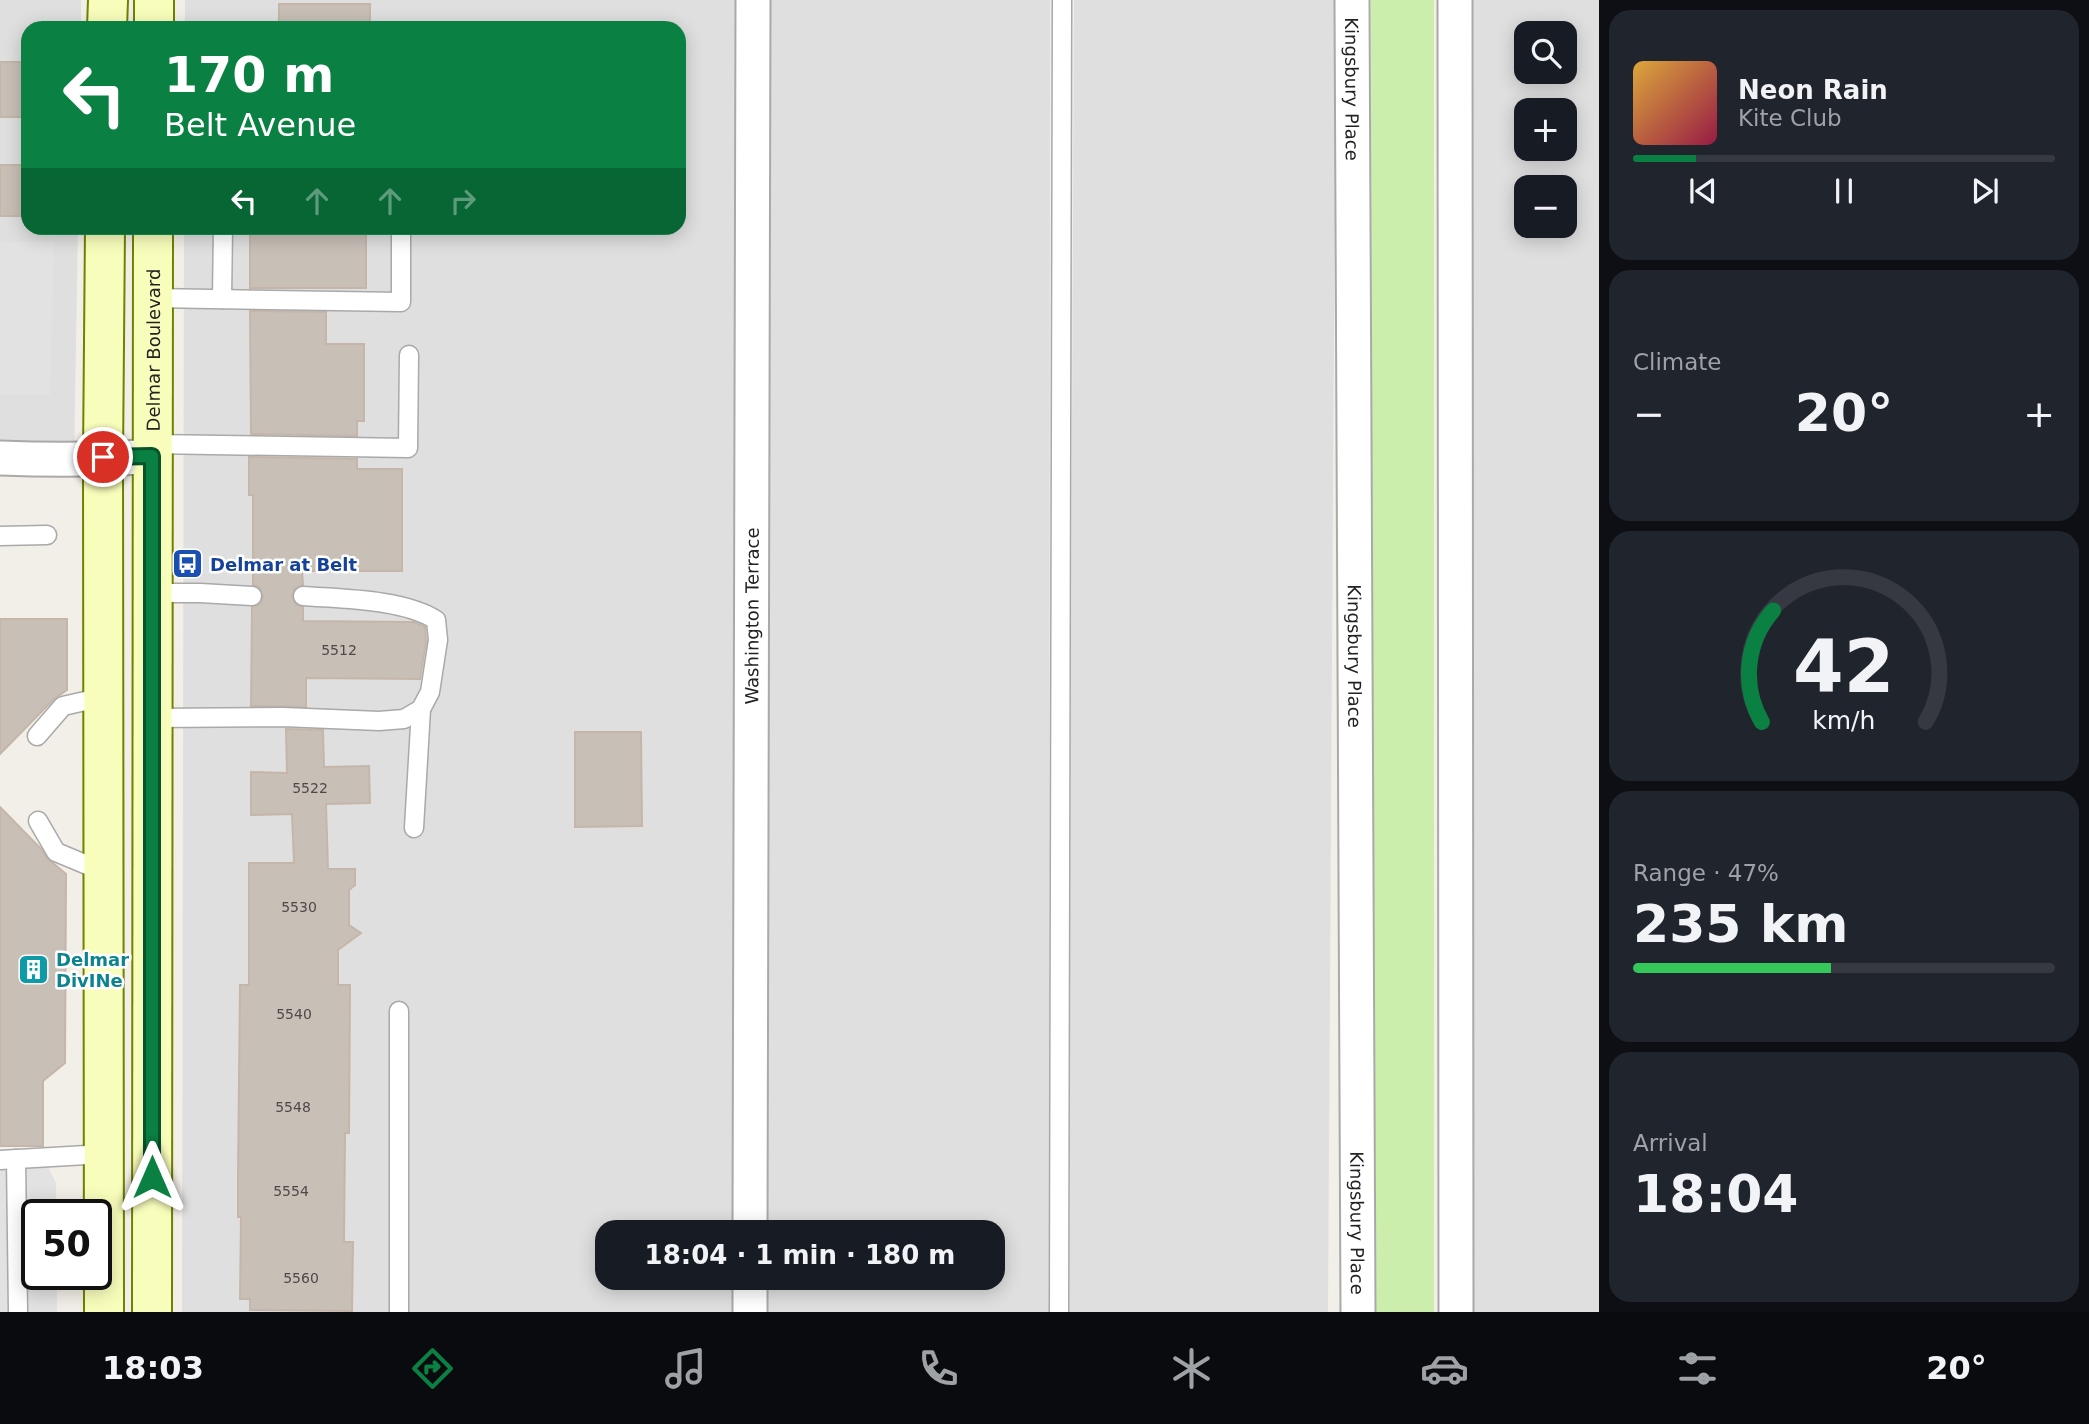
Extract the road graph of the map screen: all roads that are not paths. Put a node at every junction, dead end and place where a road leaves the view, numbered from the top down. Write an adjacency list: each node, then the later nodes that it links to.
1 (107, 0): 7 (main road)
2 (154, 0): 8 (main road)
3 (753, 0): 34 (street, Washington Terrace)
4 (1062, 0): 41 (lane)
5 (1352, 0): 42 (street, Kingsbury Place)
6 (1455, 0): 43 (street)
7 (107, 21)
8 (154, 21)
9 (105, 235): 17 (main road)
10 (153, 235): 13 (main road, Delmar Boulevard)
11 (223, 235): 14 (lane)
12 (401, 235): 14 (lane)
13 (153, 298): 14 (lane); 16 (main road, Delmar Boulevard)
14 (222, 299)
15 (410, 355): 16 (lane)
16 (152, 450): 17 (street); 21 (main road, Delmar Boulevard)
17 (103, 457): 18 (street); 24 (main road)
18 (0, 458)
19 (47, 535): 20 (lane)
20 (0, 536)
21 (152, 593): 22 (lane); 26 (main road, Delmar Boulevard)
22 (252, 596)
23 (303, 596): 25 (lane)
24 (103, 696): 27 (lane); 30 (main road)
25 (421, 709): 26 (lane); 29 (lane)
26 (152, 718): 38 (main road, Delmar Boulevard)
27 (37, 736)
28 (38, 821): 30 (lane)
29 (414, 828)
30 (104, 873): 32 (main road)
31 (399, 1011): 39 (lane)
32 (104, 1154): 33 (lane); 37 (main road)
33 (8, 1160): 36 (lane)
34 (750, 1220)
35 (750, 1290): 40 (street)
36 (18, 1312)
37 (104, 1312)
38 (152, 1312)
39 (399, 1312)
40 (750, 1312)
41 (1059, 1312)
42 (1358, 1312)
43 (1456, 1312)

